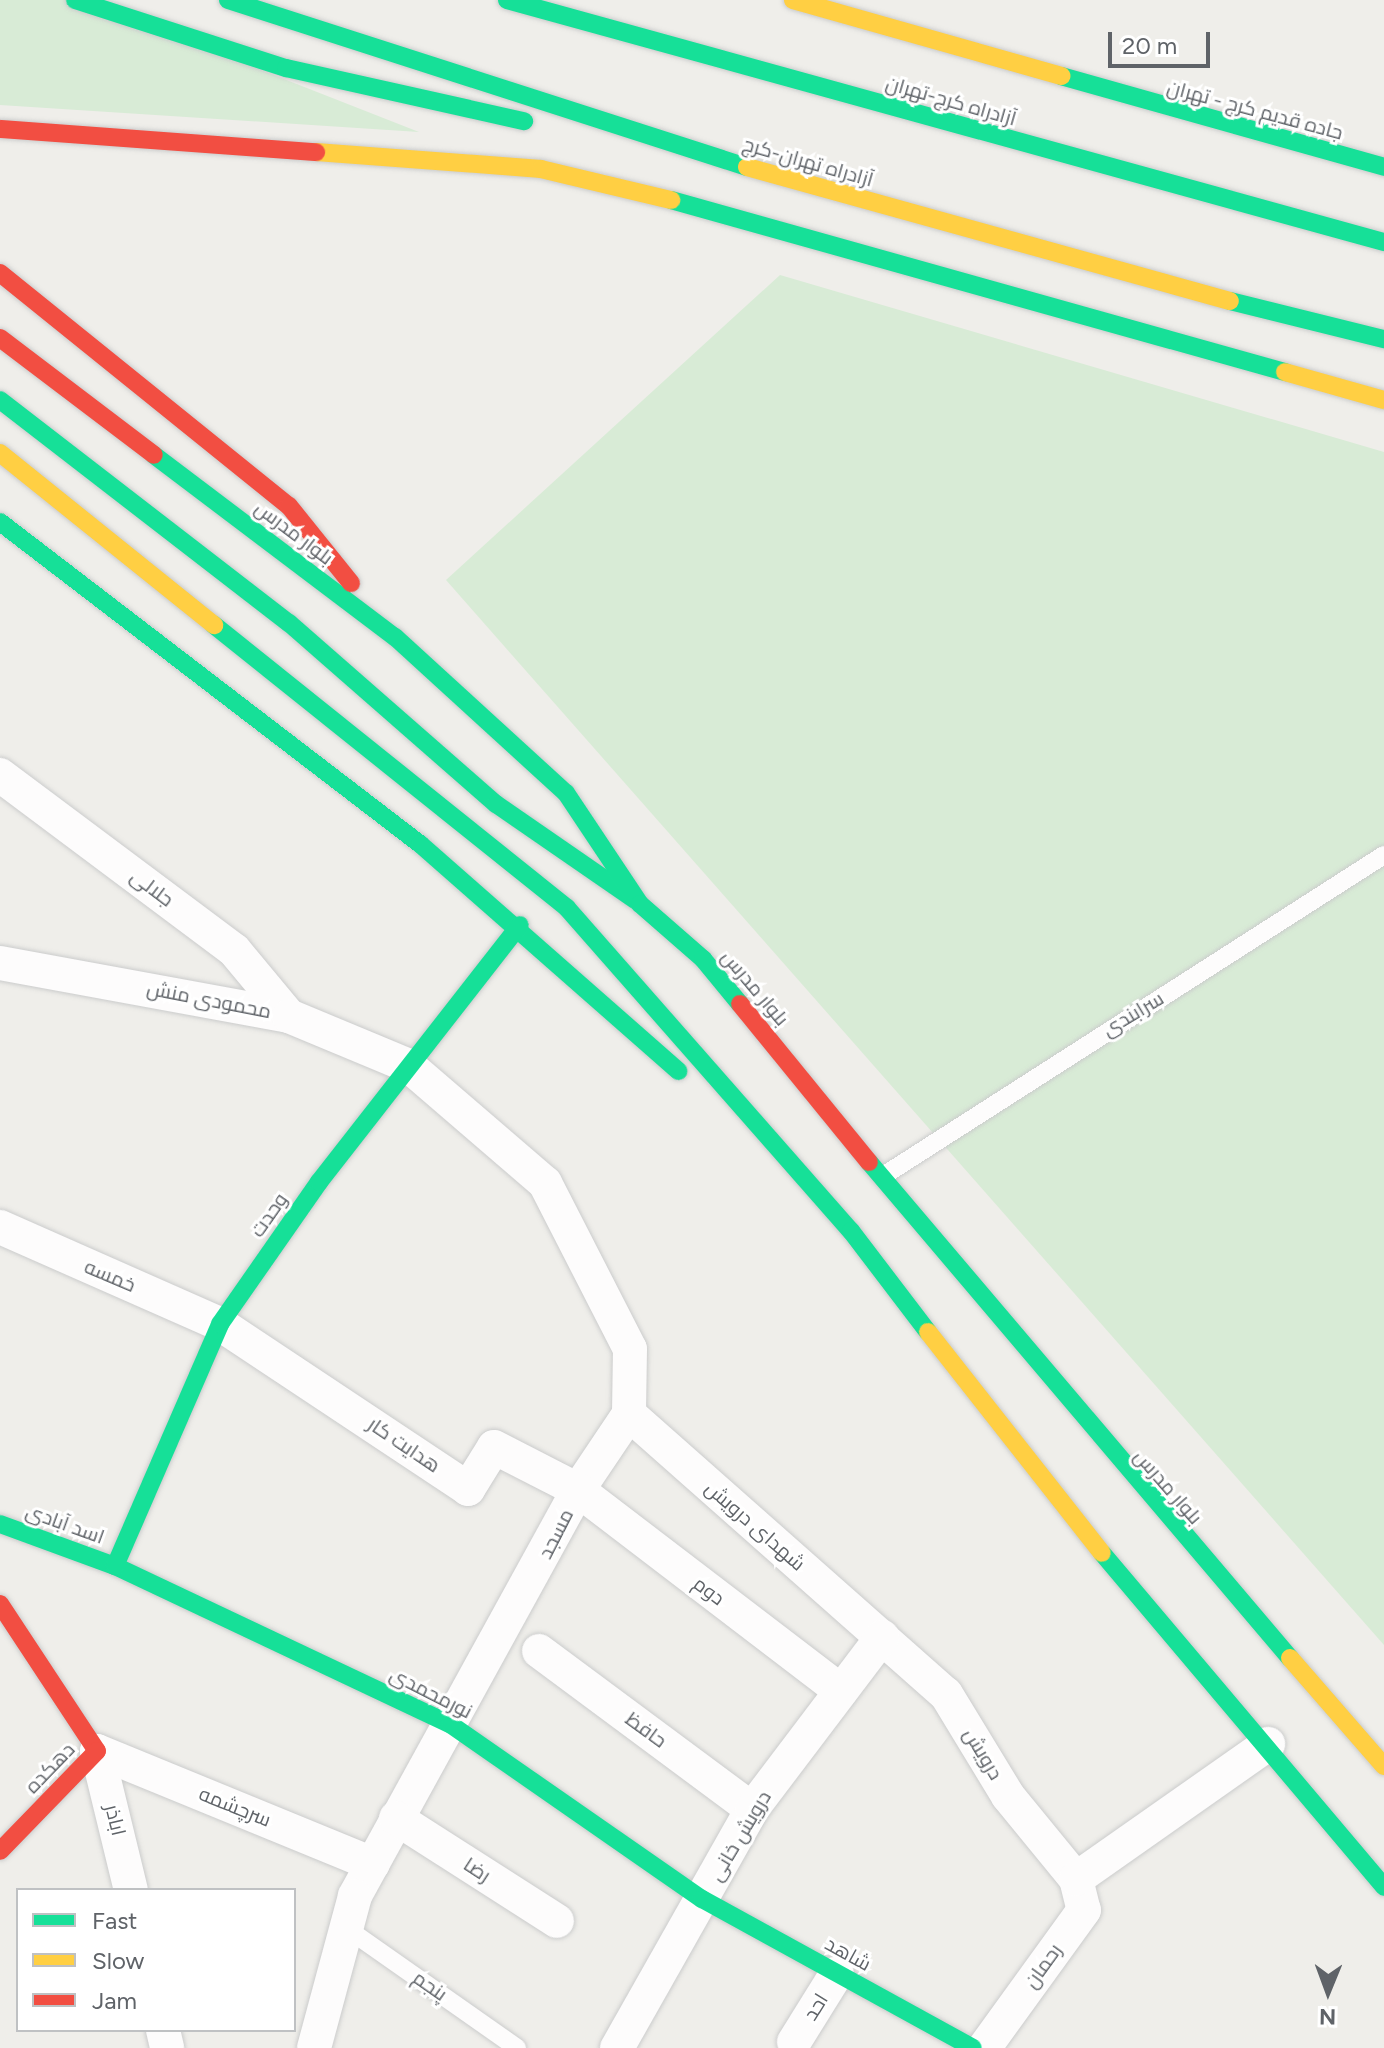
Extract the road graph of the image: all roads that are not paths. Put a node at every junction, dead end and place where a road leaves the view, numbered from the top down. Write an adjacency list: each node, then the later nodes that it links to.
1 (75, 0): 6 (main road)
2 (228, 0): 6 (main road, آزادراه تهران-کرج)
3 (507, 0): 8 (main road, آزادراه کرج-تهران)
4 (793, 0): 7 (main road, جاده قدیم کرج - تهران)
5 (0, 129): 13 (main road)
6 (668, 144): 11 (main road, آزادراه تهران-کرج)
7 (1384, 167)
8 (1384, 242)
9 (0, 273): 16 (main road)
10 (0, 338): 16 (main road, بلوار مدرس)
11 (1384, 339)
12 (0, 400): 19 (main road)
13 (1384, 400)
14 (0, 453): 26 (main road)
15 (0, 522): 20 (main road)
16 (395, 637): 19 (main road, بلوار مدرس)
17 (0, 775): 22 (street, جلالی)
18 (1384, 855): 24 (lane, سرابندی)
19 (640, 904): 24 (main road, بلوار مدرس)
20 (520, 925): 23 (main road, وحدت); 26 (main road)
21 (0, 963): 22 (street, محمودی منش)
22 (289, 1016): 23 (street, محمودی منش)
23 (409, 1066): 27 (main road, وحدت); 28 (street)
24 (883, 1176): 39 (main road, بلوار مدرس)
25 (0, 1227): 27 (street, خمسه)
26 (851, 1231): 37 (main road)
27 (220, 1324): 29 (street, هدایت کار); 31 (main road, وحدت)
28 (629, 1414): 29 (street, مسجد); 33 (street, شهدای درویش)
29 (578, 1490): 35 (street, دوم); 36 (street, مسجد)
30 (0, 1524): 31 (main road, اسد آبادی)
31 (115, 1566): 36 (main road, نورمحمدی)
32 (0, 1604): 38 (main road)
33 (882, 1637): 35 (street, درویش خانی); 44 (street, درویش)
34 (539, 1651): 40 (street, حافظ)
35 (841, 1691): 40 (street, درویش خانی)
36 (450, 1724): 41 (street, مسجد); 47 (main road, نورمحمدی)
37 (1268, 1744): 44 (street); 45 (main road)
38 (97, 1751): 42 (main road, دهکده); 43 (street, سرچشمه); 46 (street, اباذر)
39 (1384, 1766)
40 (752, 1809): 47 (street, درویش خانی)
41 (396, 1818): 43 (street, مسجد); 48 (street, رضا)
42 (0, 1851)
43 (373, 1864): 49 (street, مسجد)
44 (1076, 1879): 56 (street, رحمان)
45 (1384, 1887)
46 (131, 1888)
47 (702, 1899): 50 (main road, شاهد); 54 (street, درویش خانی)
48 (557, 1921)
49 (342, 1925): 52 (street, مسجد); 53 (lane, پنجم)
50 (837, 1973): 51 (street, احد); 55 (main road, شاهد)
51 (794, 2042)
52 (314, 2048)
53 (517, 2048)
54 (617, 2048)
55 (973, 2048)
56 (984, 2048)

